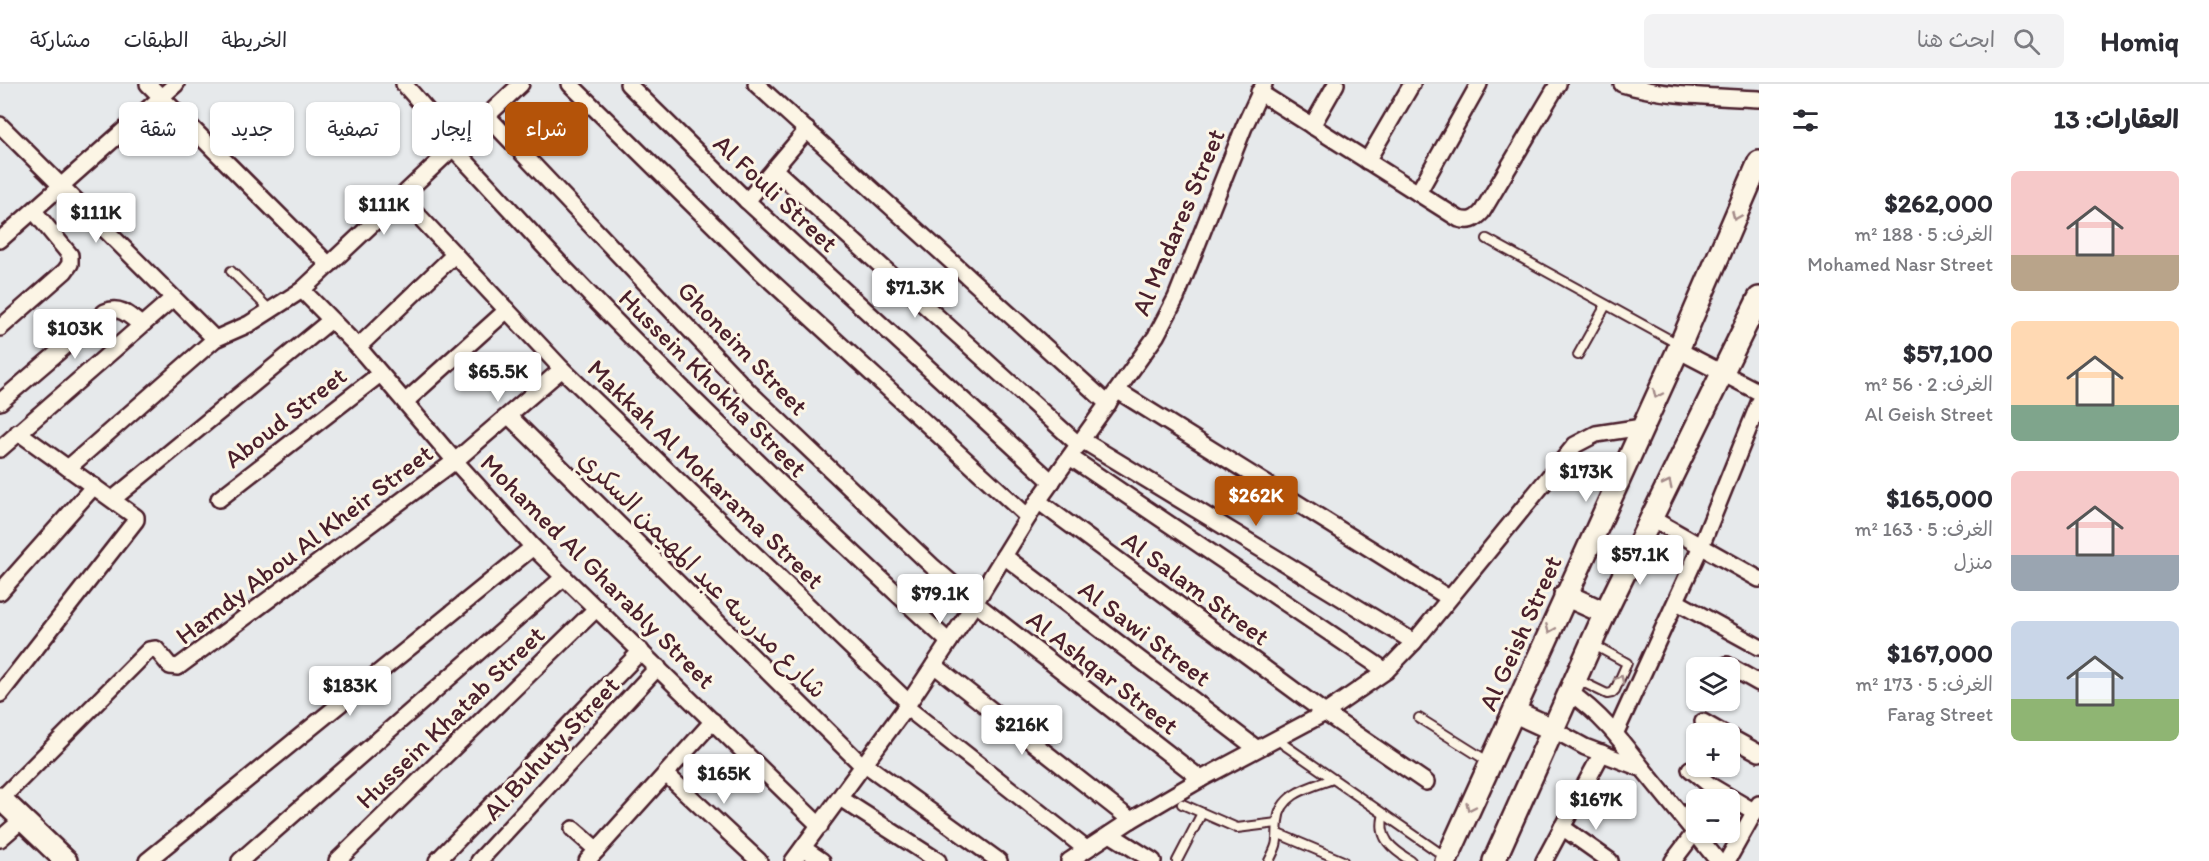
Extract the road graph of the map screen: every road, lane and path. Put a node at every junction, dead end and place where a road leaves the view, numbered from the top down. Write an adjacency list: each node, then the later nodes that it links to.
1 (148, 84): 14 (street)
2 (176, 84): 14 (street)
3 (404, 84): 16 (street, Hussein Khokha Street)
4 (570, 84): 71 (street)
5 (628, 84): 30 (street, Al Fouli Street)
6 (756, 84): 21 (street)
7 (1336, 84): 20 (street)
8 (1412, 84): 24 (street)
9 (1479, 84): 28 (street)
10 (1558, 84): 28 (street)
11 (1622, 84): 15 (street)
12 (516, 86): 17 (street)
13 (1262, 88): 20 (street); 53 (street, Al Madares Street)
14 (161, 97): 27 (street); 35 (street)
15 (1759, 99)
16 (419, 102)
17 (493, 110)
18 (493, 122): 82 (street, Ghoneim Street)
19 (0, 125): 27 (street)
20 (1312, 126): 24 (street)
21 (807, 130): 26 (street); 58 (street)
22 (445, 156): 29 (street)
23 (464, 156): 85 (street, Hussein Khokha Street)
24 (1367, 161): 28 (street)
25 (1759, 162): 48 (main road, Al Geish Street, one-way to 48)
26 (774, 170): 30 (street); 62 (street)
27 (62, 187): 31 (street); 38 (street)
28 (1418, 193)
29 (401, 198): 34 (street, Makkah Al Mokarama Street); 35 (street)
30 (747, 201): 66 (street, Al Fouli Street)
31 (34, 211): 33 (street); 45 (street)
32 (1487, 239): 40 (lane)
33 (0, 240)
34 (455, 254): 42 (street, Makkah Al Mokarama Street); 47 (street)
35 (330, 265): 37 (street)
36 (231, 271): 41 (lane)
37 (302, 290): 41 (street); 43 (street, Mohamed Al Gharably Street)
38 (173, 298): 44 (street); 46 (street)
39 (1759, 298): 51 (main road)
40 (1606, 304): 48 (lane); 49 (lane)
41 (270, 310): 46 (street)
42 (507, 310): 50 (street, Makkah Al Mokarama Street); 56 (street)
43 (331, 320): 47 (street, Mohamed Al Gharably Street); 68 (street)
44 (141, 325): 55 (street); 61 (street)
45 (0, 328)
46 (215, 339): 65 (street)
47 (358, 347): 52 (street, Mohamed Al Gharably Street)
48 (1679, 348): 51 (street); 60 (main road, Al Geish Street, one-way to 60)
49 (1578, 355)
50 (562, 369): 59 (street); 97 (street, Makkah Al Mokarama Street)
51 (1722, 372): 54 (street); 72 (main road, one-way to 51)
52 (380, 374): 56 (street, Mohamed Al Gharably Street); 69 (street, Aboud Street)
53 (1118, 391): 58 (street, Al Madares Street); 80 (street)
54 (1759, 392)
55 (0, 402)
56 (405, 402): 64 (street, Mohamed Al Gharably Street)
57 (1759, 403): 73 (street)
58 (1108, 404): 62 (street, Al Madares Street)
59 (508, 416): 64 (street); 110 (street, شارع مدرسه عبد المهيمن السكري)
60 (1642, 427): 79 (main road, Al Geish Street); 80 (street)
61 (18, 432): 63 (street); 65 (street)
62 (1077, 447): 66 (street, Al Madares Street); 86 (street); 92 (street)
63 (0, 449)
64 (455, 461): 74 (street, Mohamed Al Gharably Street); 118 (street, Hamdy Abou Al Kheir Street)
65 (68, 468): 67 (street)
66 (1052, 482): 70 (street, Al Madares Street)
67 (94, 486): 68 (street); 78 (street)
68 (113, 499): 96 (street)
69 (219, 499)
70 (1038, 501): 71 (street, Al Madares Street); 98 (street, Al Salam Street)
71 (1028, 517): 75 (street, Al Madares Street)
72 (1651, 518): 73 (street); 84 (main road)
73 (1701, 546): 77 (street); 81 (street)
74 (533, 547): 76 (street, Mohamed Al Gharably Street); 141 (street)
75 (1004, 556): 82 (street, Al Madares Street); 106 (street, Al Sawi Street)
76 (564, 577): 83 (street, Mohamed Al Gharably Street); 142 (street)
77 (1759, 579)
78 (0, 592)
79 (1565, 595): 84 (main road); 99 (main road, Al Geish Street, one-way to 99)
80 (1449, 598): 86 (street)
81 (1677, 602): 88 (street); 103 (street)
82 (975, 603): 85 (street, Al Madares Street); 114 (street, Al Ashqar Street)
83 (597, 608): 89 (street, Mohamed Al Gharably Street); 143 (street, Hussein Khatab Street)
84 (1605, 613): 87 (main road)
85 (949, 642): 90 (street, Al Madares Street)
86 (1414, 642): 92 (street)
87 (1591, 644): 95 (main road); 95 (lane, one-way to 87)
88 (1759, 647)
89 (641, 651): 91 (street, Mohamed Al Gharably Street); 144 (street)
90 (934, 665): 97 (street, Al Madares Street); 124 (street)
91 (658, 667): 101 (street, Mohamed Al Gharably Street); 145 (street, Al Buhuty Street)
92 (1386, 671): 98 (street)
93 (1740, 672): 94 (street)
94 (1759, 682)
95 (1572, 686): 102 (main road); 103 (street)
96 (0, 694)
97 (907, 704): 110 (street, Al Madares Street); 136 (street, Makkah Al Mokarama Street)
98 (1325, 712): 106 (street); 116 (street, Al Salam Street)
99 (1515, 712): 102 (main road); 109 (main road, Al Geish Street)
100 (1419, 718): 109 (lane)
101 (713, 721): 112 (street); 127 (street, Mohamed Al Gharably Street)
102 (1552, 729): 107 (street); 157 (main road)
103 (1616, 732): 111 (street)
104 (1740, 743): 108 (street)
105 (1283, 744): 115 (lane)
106 (1257, 748): 114 (street)
107 (1602, 753): 111 (street); 128 (street)
108 (1759, 753)
109 (1491, 763): 139 (main road, Al Geish Street, one-way to 139)
110 (864, 765): 117 (street, Al Madares Street); 150 (street, شارع مدرسه عبد المهيمن السكري)
111 (1643, 768): 125 (street)
112 (666, 774): 137 (street); 146 (street)
113 (1700, 777): 120 (street)
114 (1201, 779): 124 (street)
115 (1333, 779): 122 (lane); 126 (lane)
116 (1426, 783)
117 (840, 798): 127 (street, Al Madares Street); 149 (street)
118 (1, 799): 123 (main road)
119 (1182, 804): 121 (lane)
120 (1757, 808): 162 (street)
121 (1202, 813): 126 (lane); 153 (lane)
122 (1384, 814): 139 (lane); 156 (lane)
123 (22, 819): 132 (street); 140 (main road)
124 (1131, 820): 130 (street)
125 (1686, 820)
126 (1278, 823): 131 (lane)
127 (820, 826): 135 (street, Al Madares Street)
128 (1562, 827): 158 (street); 159 (street)
129 (573, 829): 137 (street)
130 (1110, 834): 136 (street); 152 (street)
131 (1279, 834): 138 (lane); 154 (lane)
132 (0, 840)
133 (1686, 843): 160 (street)
134 (1704, 843): 161 (street)
135 (803, 848): 147 (street, Al Madares Street); 148 (street)
136 (1086, 849): 151 (street)
137 (592, 856)
138 (1323, 857): 155 (lane)
139 (1446, 859)
140 (66, 861)
141 (147, 861)
142 (240, 861)
143 (337, 861)
144 (437, 861)
145 (479, 861)
146 (759, 861)
147 (793, 861)
148 (822, 861)
149 (938, 861)
150 (999, 861)
151 (1069, 861)
152 (1153, 861)
153 (1177, 861)
154 (1269, 861)
155 (1343, 861)
156 (1411, 861)
157 (1494, 861)
158 (1544, 861)
159 (1610, 861)
160 (1672, 861)
161 (1718, 861)
162 (1727, 861)

